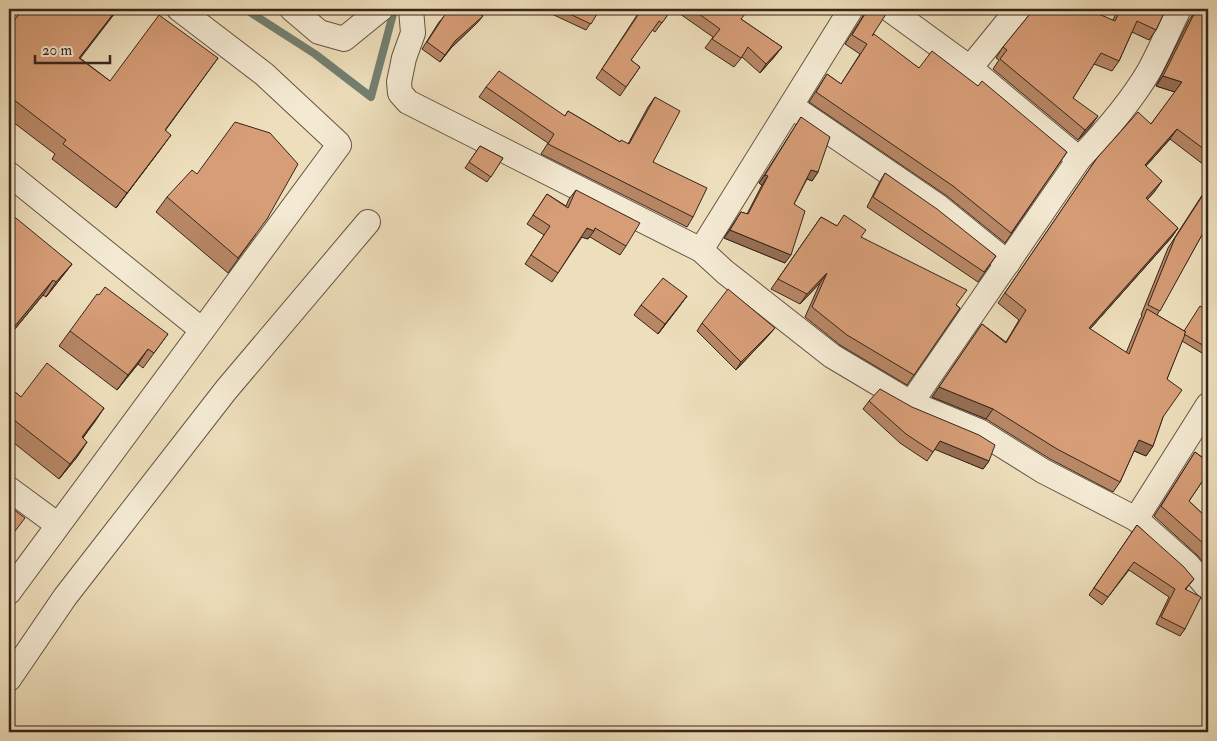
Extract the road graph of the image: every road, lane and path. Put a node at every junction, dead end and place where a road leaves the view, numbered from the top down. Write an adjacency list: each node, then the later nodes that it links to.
1 (179, 9): 16 (street)
2 (292, 9): 3 (street)
3 (381, 9)
4 (411, 9): 14 (street)
5 (851, 9): 10 (street)
6 (889, 9): 9 (street)
7 (1018, 9): 9 (street)
8 (1179, 9): 11 (street)
9 (970, 68): 11 (street)
10 (791, 106): 14 (street); 15 (street)
11 (1079, 159): 15 (street)
12 (9, 174): 16 (street)
13 (368, 222): 24 (street)
14 (701, 250): 17 (street)
15 (1008, 263): 17 (street)
16 (202, 330): 21 (street)
17 (911, 403): 20 (street)
18 (1208, 405): 20 (street)
19 (9, 489): 21 (street)
20 (1136, 519): 22 (street)
21 (58, 525): 23 (street)
22 (1208, 588)
23 (9, 592)
24 (9, 679)

